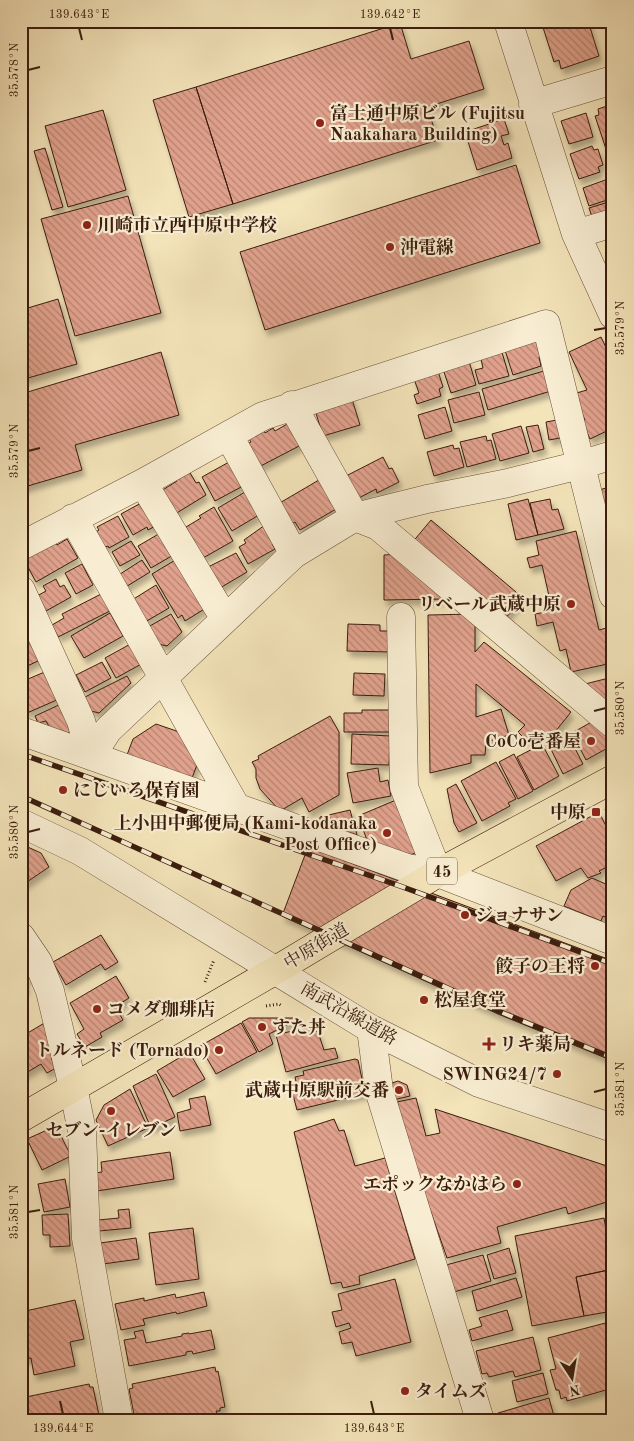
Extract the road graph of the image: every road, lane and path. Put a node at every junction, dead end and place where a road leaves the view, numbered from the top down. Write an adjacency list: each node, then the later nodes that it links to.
1 (508, 21): 3 (street)
2 (613, 80): 3 (street)
3 (534, 104): 5 (street)
4 (613, 222): 5 (street)
5 (576, 234): 6 (street)
6 (613, 315)
7 (292, 406): 8 (street); 10 (street); 12 (street)
8 (229, 436): 11 (street); 15 (street)
9 (613, 455): 10 (street)
10 (580, 465): 12 (street); 17 (street)
11 (142, 483): 13 (street); 19 (street)
12 (355, 517): 15 (street); 21 (street)
13 (73, 518): 14 (street); 20 (street)
14 (21, 546)
15 (294, 554): 19 (street)
16 (21, 590): 23 (street)
17 (613, 595)
18 (401, 617): 27 (street)
19 (225, 619): 20 (street)
20 (162, 678): 23 (street); 25 (street)
21 (613, 724)
22 (21, 731): 23 (street)
23 (91, 756): 25 (street)
24 (613, 779): 27 (main road, 中原街道 / 45)
25 (236, 807): 27 (street)
26 (21, 823): 31 (street, 南武沿線道路)
27 (438, 873): 29 (street); 31 (main road, 中原街道 / 45)
28 (21, 937): 36 (street)
29 (613, 940)
30 (215, 958): 32 (path)
31 (276, 970): 35 (street, 南武沿線道路); 36 (main road, 中原街道 / 45)
32 (205, 988)
33 (260, 1007): 34 (path)
34 (286, 1007)
35 (371, 1029): 38 (street, 南武沿線道路); 40 (street)
36 (73, 1087): 37 (main road, 中原街道 / 45); 39 (street)
37 (21, 1118)
38 (613, 1128)
39 (119, 1420)
40 (480, 1420)

